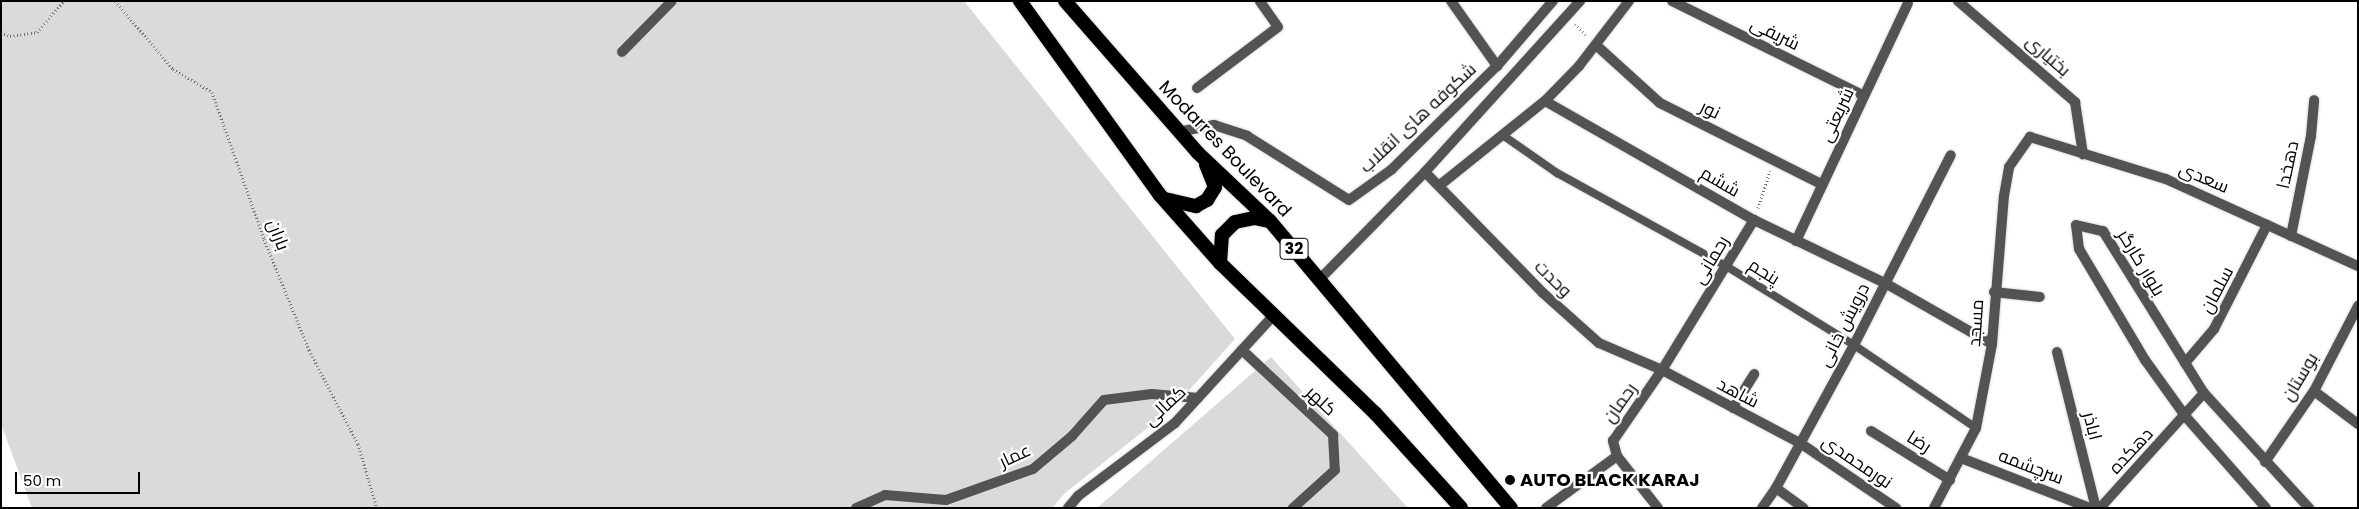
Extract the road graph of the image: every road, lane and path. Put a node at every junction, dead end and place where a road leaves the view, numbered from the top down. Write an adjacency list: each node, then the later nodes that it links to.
1 (64, 1): 15 (path)
2 (115, 1): 69 (path, باران)
3 (672, 1): 17 (street)
4 (1020, 1): 33 (highway)
5 (1065, 1): 23 (highway, Modarres Boulevard / 32)
6 (1260, 1): 19 (street)
7 (1451, 1): 18 (street)
8 (1553, 1): 18 (street, شکوفه های انقلاب)
9 (1580, 1): 14 (street, شکوفه های انقلاب)
10 (1629, 1): 16 (street)
11 (1672, 1): 20 (street, شریفی)
12 (1958, 1): 27 (street, بختیاری)
13 (1908, 3): 20 (street, شریعتی)
14 (1567, 16): 16 (path); 30 (street, شکوفه های انقلاب)
15 (1, 32)
16 (1596, 45): 22 (street); 29 (street, نور)
17 (622, 52)
18 (1497, 66): 23 (street, شکوفه های انقلاب)
19 (1197, 88)
20 (1864, 96): 32 (street, شریعتی)
21 (2314, 100): 37 (street, دهخدا)
22 (1545, 101): 24 (street); 34 (street, ششم)
23 (1178, 132): 26 (highway, Modarres Boulevard / 32)
24 (1504, 136): 31 (street); 40 (lane, پنجم)
25 (2030, 137): 27 (street, سعدی); 44 (street, مسجد)
26 (1198, 153): 33 (highway); 35 (highway, Modarres Boulevard / 32)
27 (2084, 154): 36 (street, سعدی)
28 (1951, 155): 43 (street, درویش خانی)
29 (1774, 160): 32 (street, نور); 34 (path)
30 (1425, 172): 31 (street); 42 (street, شکوفه های انقلاب)
31 (1440, 185): 53 (street, وحدت)
32 (1823, 185): 38 (street, شریعتی)
33 (1162, 198): 39 (highway)
34 (1754, 220): 38 (street, ششم); 40 (street, رحمانی)
35 (1270, 221): 39 (highway); 42 (highway, Modarres Boulevard / 32)
36 (2267, 225): 37 (street, سعدی); 52 (street, سلمان)
37 (2290, 236): 41 (street, سعدی)
38 (1796, 241): 43 (street, ششم)
39 (1220, 263): 47 (highway)
40 (1726, 266): 49 (lane, پنجم); 53 (street, رحمانی)
41 (2358, 266)
42 (1319, 280): 74 (highway, Modarres Boulevard / 32)
43 (1885, 283): 48 (street, ششم); 49 (street, درویش خانی)
44 (1994, 292): 45 (street); 48 (street, مسجد)
45 (2040, 297)
46 (2358, 306): 55 (street, بوستان)
47 (1273, 316): 50 (street, کمالی); 73 (highway)
48 (1992, 344): 61 (street, مسجد)
49 (1854, 345): 61 (lane, پنجم); 63 (street, درویش خانی)
50 (1242, 350): 57 (street, کمالی); 72 (street, کلهر)
51 (2057, 352): 82 (street, اباذر)
52 (2185, 364): 56 (street, بلوار کارگر); 59 (street, بلوار کارگر)
53 (1662, 370): 58 (street, شاهد); 64 (street, رحمان)
54 (1754, 374): 58 (street)
55 (2314, 391): 60 (street); 66 (street, بوستان)
56 (2204, 393): 59 (street, دهکده); 66 (street, بلوار کارگر)
57 (1198, 398): 70 (street, عمار); 71 (street, کمالی)
58 (1733, 408): 63 (street, شاهد)
59 (2186, 417): 82 (street, دهکده); 83 (street, بلوار کارگر)
60 (2358, 424)
61 (1976, 428): 65 (street, مسجد)
62 (1871, 431): 67 (street, رضا)
63 (1800, 443): 68 (street, درویش خانی); 79 (street, نورمحمدی)
64 (1617, 456): 75 (street); 76 (street)
65 (1961, 458): 67 (street, مسجد); 81 (street, سرچشمه)
66 (2265, 462): 84 (street, بلوار کارگر)
67 (1950, 480): 80 (street, مسجد)
68 (1776, 488): 77 (street, درویش خانی); 78 (street)
69 (377, 508)
70 (856, 508)
71 (1068, 508)
72 (1293, 508)
73 (1461, 508)
74 (1511, 508)
75 (1546, 508)
76 (1658, 508)
77 (1762, 508)
78 (1804, 508)
79 (1896, 508)
80 (1934, 508)
81 (2090, 508)
82 (2098, 508)
83 (2266, 508)
84 (2309, 508)

